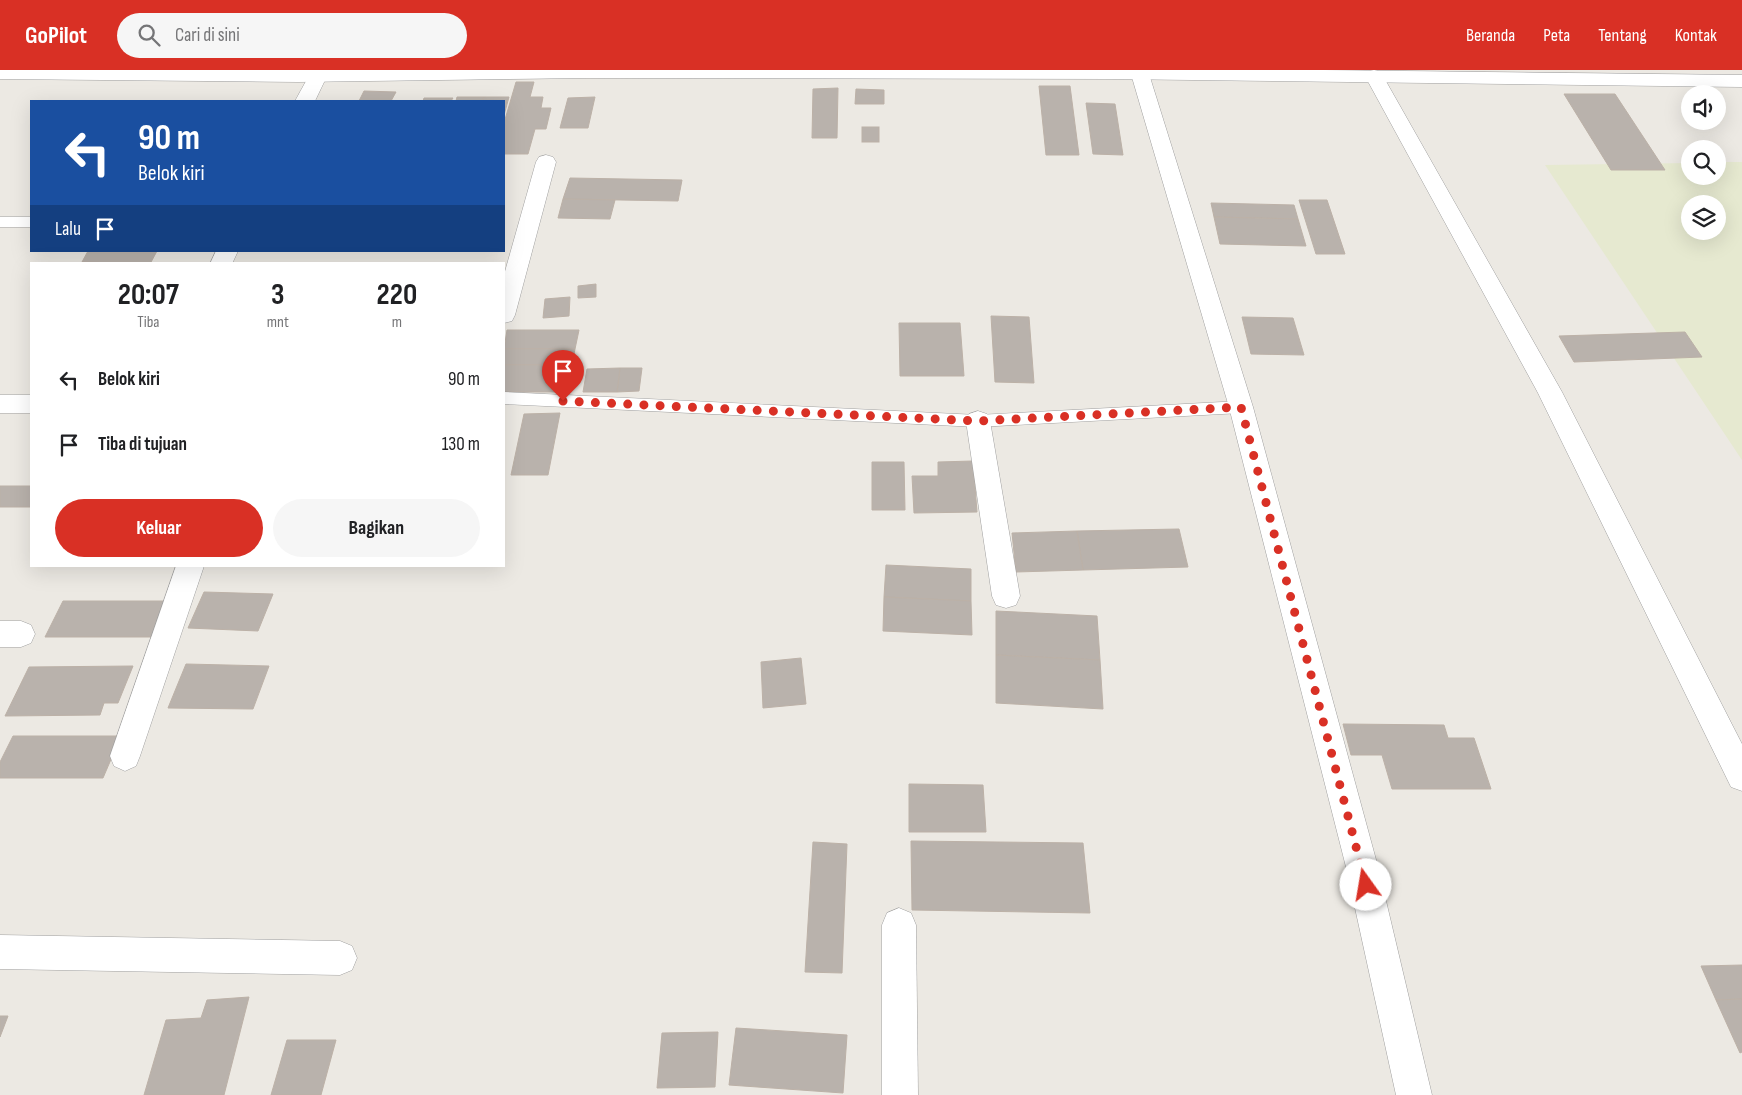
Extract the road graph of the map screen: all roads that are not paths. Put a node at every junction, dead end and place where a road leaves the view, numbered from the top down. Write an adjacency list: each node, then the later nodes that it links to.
1 (845, 71): 2 (street); 4 (street)
2 (1112, 72): 5 (street)
3 (0, 73): 4 (street)
4 (306, 74): 8 (street)
5 (1140, 74): 6 (street); 16 (street)
6 (1374, 76): 7 (street); 21 (street)
7 (1742, 81)
8 (305, 100)
9 (546, 162): 12 (street)
10 (0, 222): 11 (lane)
11 (30, 222)
12 (505, 312)
13 (505, 398): 17 (lane)
14 (0, 404): 15 (street)
15 (30, 404)
16 (1241, 407): 17 (lane); 26 (street)
17 (978, 421): 19 (street)
18 (190, 567): 20 (street)
19 (1006, 596)
20 (125, 756)
21 (1742, 776)
22 (899, 925): 25 (street)
23 (0, 952): 24 (street)
24 (340, 958)
25 (900, 1095)
26 (1414, 1095)

